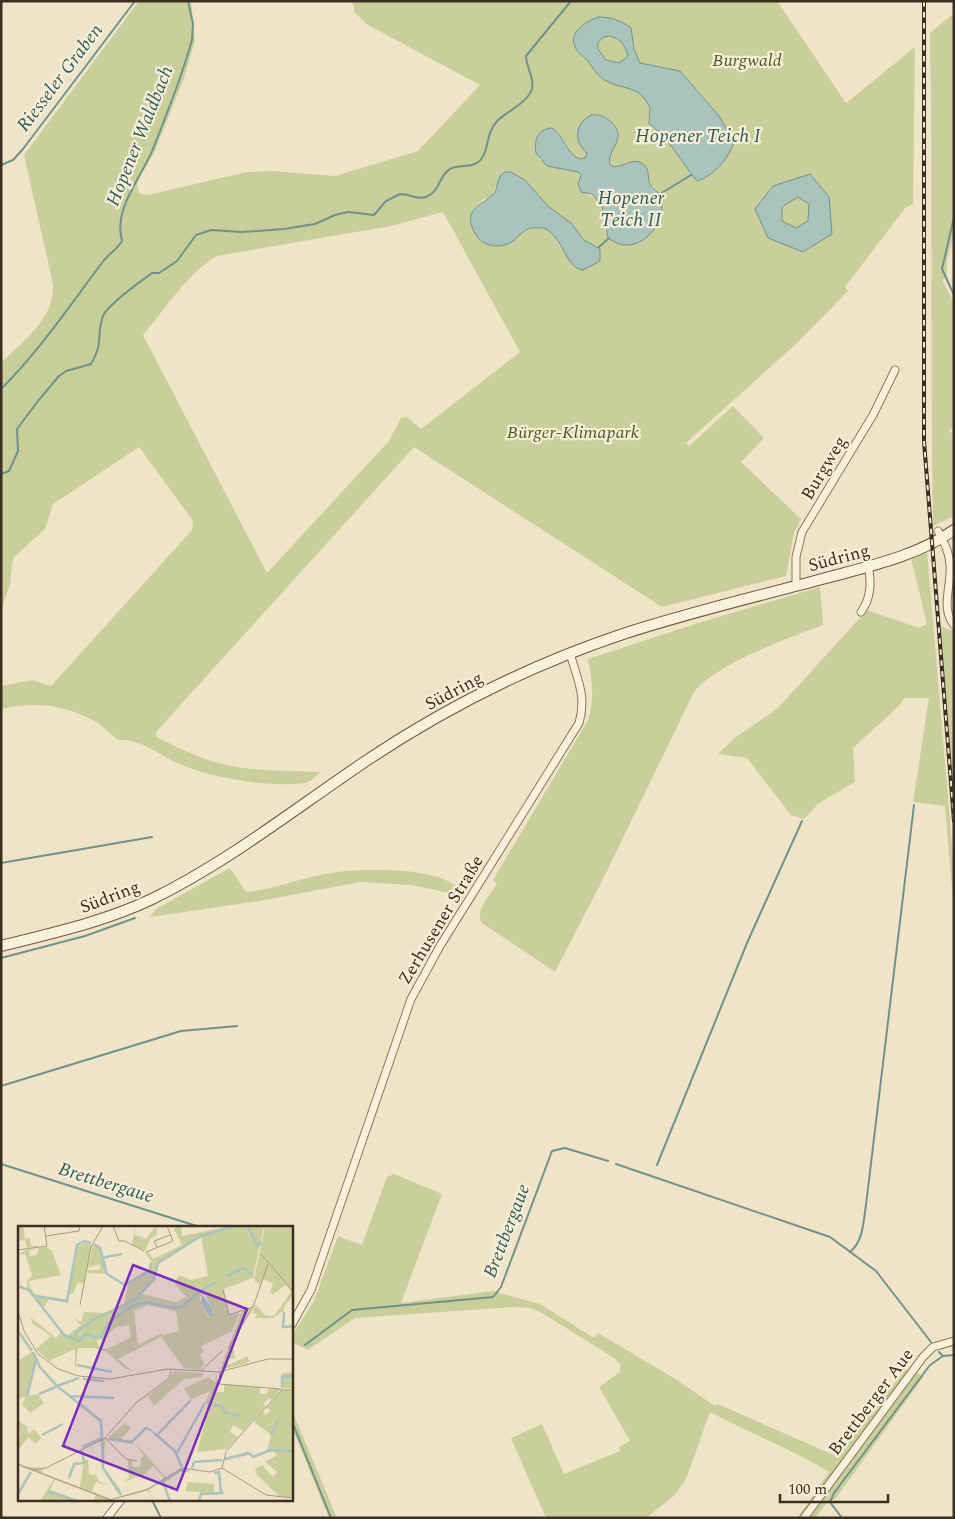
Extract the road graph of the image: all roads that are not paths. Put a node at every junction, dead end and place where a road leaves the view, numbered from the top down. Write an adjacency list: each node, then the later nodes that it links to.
1 (895, 370): 5 (street, Burgweg)
2 (954, 530): 3 (main road, Südring)
3 (940, 535): 4 (main road, Südring); 7 (street)
4 (868, 566): 5 (main road, Südring); 6 (street)
5 (796, 586): 8 (main road, Südring)
6 (861, 612)
7 (954, 625)
8 (570, 653): 9 (main road, Südring); 10 (street, Zerhusener Straße)
9 (1, 946)
10 (292, 1324)
11 (954, 1341): 14 (street, Brettberger Aue)
12 (119, 1502): 13 (street)
13 (107, 1518)
14 (804, 1518)

